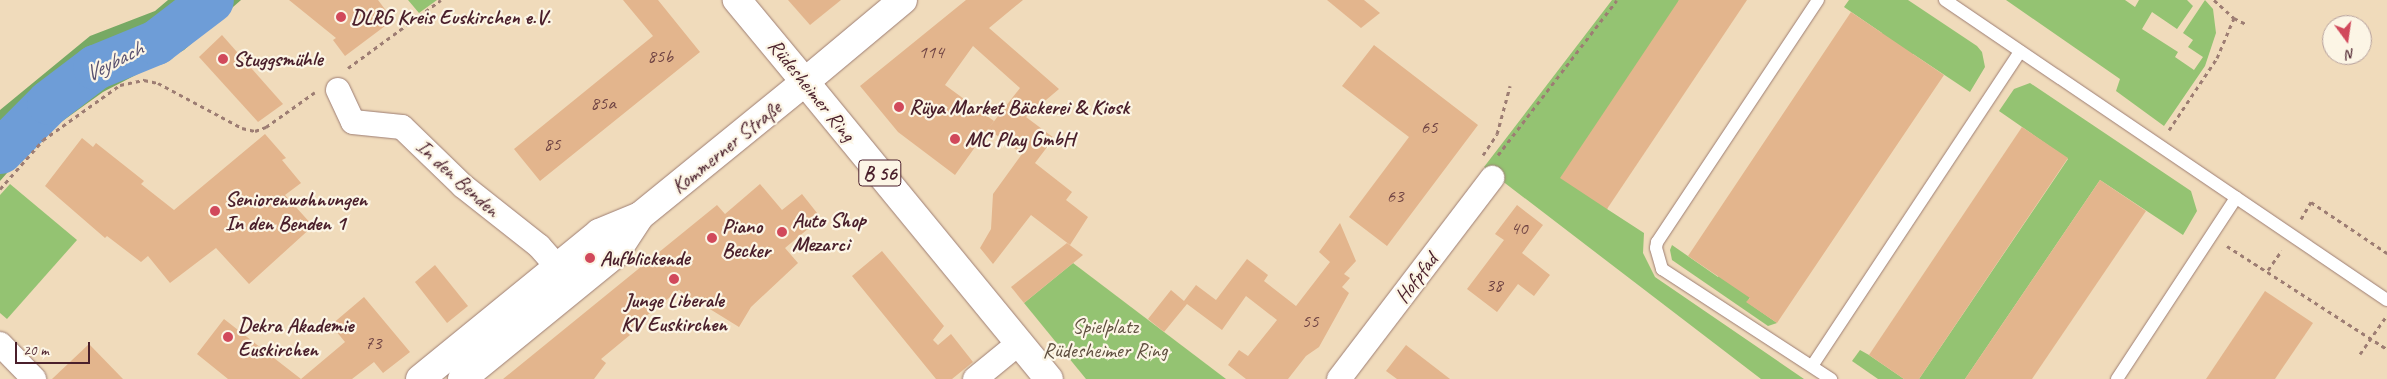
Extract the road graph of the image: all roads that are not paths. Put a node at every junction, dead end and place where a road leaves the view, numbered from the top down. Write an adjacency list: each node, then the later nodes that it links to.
1 (737, 0): 7 (street, Rüdesheimer Ring)
2 (903, 0): 7 (street, Kommerner Straße)
3 (1818, 0): 16 (lane)
4 (1945, 0): 5 (lane)
5 (2020, 52): 9 (lane); 16 (lane)
6 (336, 82): 11 (street, In den Benden)
7 (805, 82): 10 (street, Kommerner Straße); 14 (street, Rüdesheimer Ring / B 56)
8 (1487, 168): 17 (street, Hofpfad)
9 (2236, 198): 13 (lane); 24 (lane)
10 (640, 216): 11 (street, Kommerner Straße); 12 (street, Kommerner Straße)
11 (557, 266): 12 (street, In den Benden); 19 (street, Kommerner Straße)
12 (575, 287): 20 (street, Kommerner Straße)
13 (2387, 300)
14 (1019, 343): 21 (street); 22 (street, Rüdesheimer Ring / B 56)
15 (0, 344): 18 (street)
16 (1812, 366): 23 (lane)
17 (1346, 376)
18 (34, 379)
19 (420, 379)
20 (462, 379)
21 (975, 379)
22 (1049, 379)
23 (1831, 379)
24 (2117, 379)

